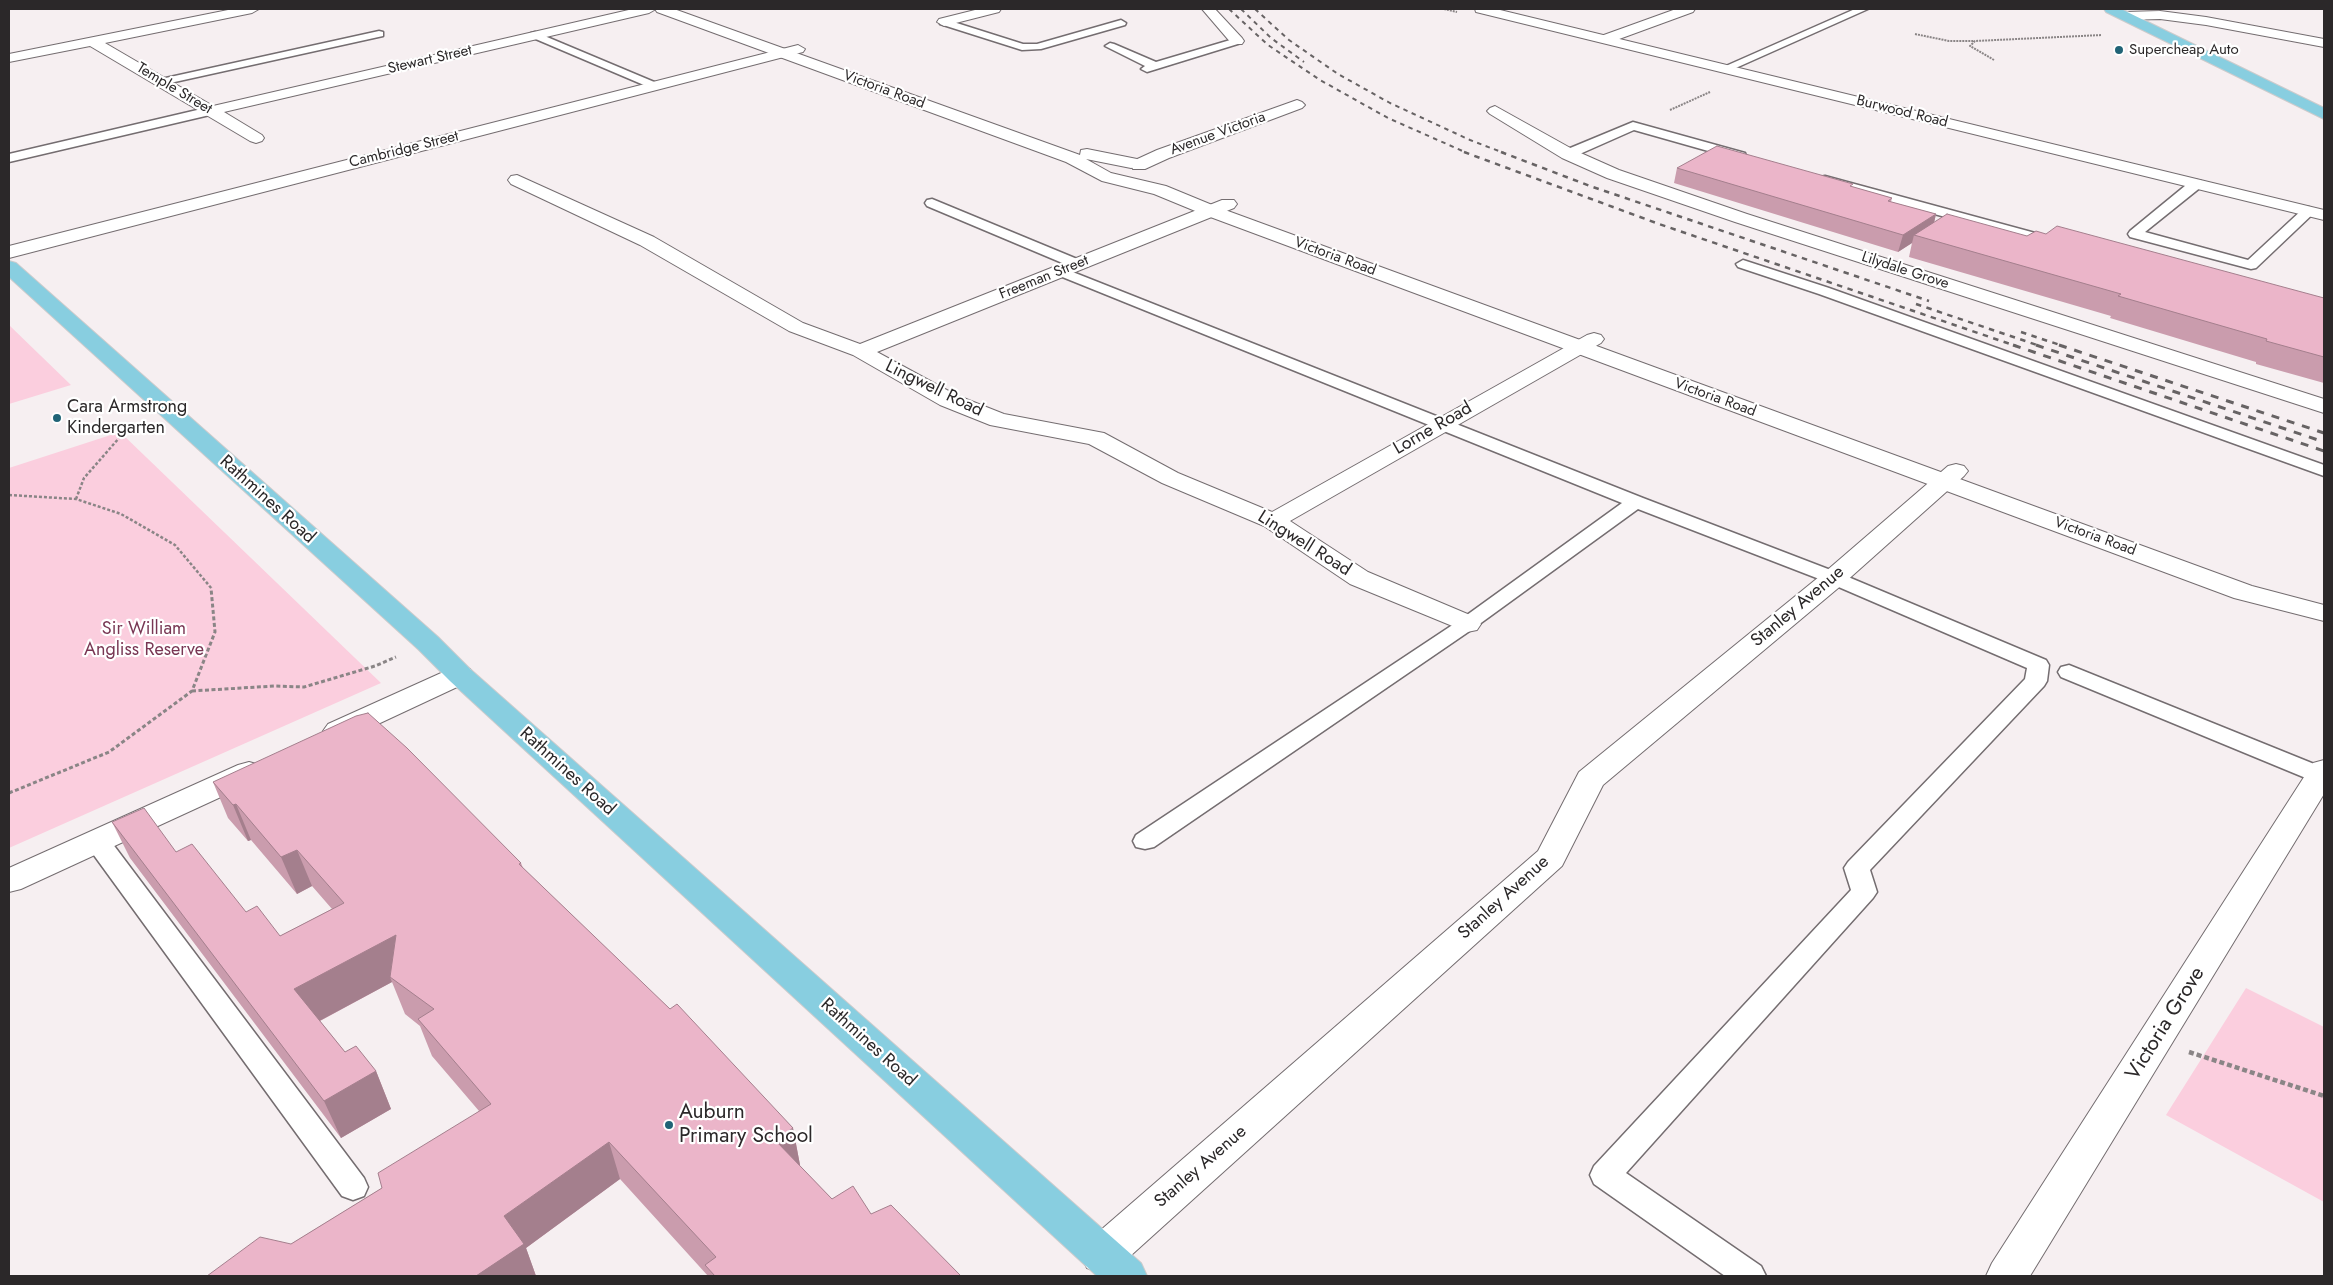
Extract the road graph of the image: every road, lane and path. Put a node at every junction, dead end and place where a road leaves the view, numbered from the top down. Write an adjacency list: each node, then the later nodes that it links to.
1 (252, 9): 19 (street)
2 (649, 9): 15 (street, Stewart Street)
3 (662, 9): 23 (street, Victoria Road)
4 (686, 9): 23 (street, Victoria Road)
5 (994, 9): 11 (street)
6 (1208, 9): 17 (street)
7 (1481, 9): 18 (street, Burwood Road)
8 (1688, 9): 18 (street)
9 (1862, 9): 26 (lane)
10 (2117, 11): 21 (street); 33 (main road)
11 (944, 22): 12 (lane)
12 (1121, 23)
13 (379, 34): 28 (lane)
14 (1915, 34): 20 (path)
15 (535, 35): 29 (lane); 31 (street, Stewart Street)
16 (2108, 35): 20 (path)
17 (1237, 40): 22 (lane)
18 (1606, 40): 26 (street, Burwood Road)
19 (92, 41): 24 (street); 28 (street, Temple Street)
20 (1975, 41): 25 (path)
21 (2324, 43)
22 (1110, 46)
23 (791, 51): 29 (street, Cambridge Street); 34 (street, Victoria Road); 35 (street, Victoria Road)
24 (9, 58)
25 (1994, 60)
26 (1725, 69): 27 (street, Burwood Road)
27 (1749, 74): 36 (path); 45 (street, Burwood Road)
28 (161, 82): 31 (street, Temple Street)
29 (655, 86): 50 (street, Cambridge Street)
30 (1297, 105): 41 (street, Avenue Victoria)
31 (210, 111): 37 (street, Temple Street); 39 (lane)
32 (1495, 111): 38 (street, Lilydale Grove)
33 (2324, 114)
34 (987, 118): 35 (street); 41 (street, Victoria Road)
35 (972, 123): 42 (street, Victoria Road)
36 (1633, 126): 38 (lane); 40 (lane)
37 (256, 138)
38 (1568, 154): 56 (street, Lilydale Grove)
39 (9, 158)
40 (1758, 161)
41 (1138, 165): 42 (street, Victoria Road); 47 (street, Victoria Road)
42 (1106, 176): 47 (street, Victoria Road)
43 (1816, 177): 49 (lane)
44 (517, 180): 55 (street, Lingwell Road)
45 (2196, 184): 48 (street, Burwood Road); 48 (lane)
46 (932, 203): 53 (lane)
47 (1219, 208): 53 (street, Freeman Street); 54 (street, Victoria Road)
48 (2317, 213)
49 (2065, 246)
50 (9, 252)
51 (1743, 264): 59 (lane)
52 (9, 267): 57 (main road, Rathmines Road)
53 (1069, 268): 55 (street, Freeman Street); 58 (lane)
54 (1587, 343): 58 (street, Lorne Road); 60 (street, Victoria Road)
55 (860, 351): 64 (street, Lingwell Road)
56 (2324, 406)
57 (170, 414): 62 (path); 68 (main road, Rathmines Road)
58 (1443, 423): 63 (lane); 64 (street, Lorne Road)
59 (2324, 471)
60 (1950, 476): 65 (street, Stanley Avenue); 66 (street, Victoria Road)
61 (9, 495): 62 (path)
62 (76, 499): 71 (path)
63 (1636, 502): 65 (lane); 67 (lane)
64 (1274, 521): 67 (street, Lingwell Road)
65 (1834, 578): 82 (street, Stanley Avenue); 83 (lane)
66 (2324, 613)
67 (1467, 624): 77 (lane)
68 (428, 643): 70 (main road, Rathmines Road); 71 (path)
69 (2069, 672): 74 (lane)
70 (460, 676): 72 (street); 82 (main road, Rathmines Road)
71 (192, 691): 75 (path)
72 (314, 742)
73 (278, 758): 76 (street)
74 (2322, 773): 79 (street, Victoria Grove)
75 (9, 793)
76 (97, 841): 78 (street); 81 (lane)
77 (1145, 841)
78 (9, 881)
79 (2156, 1040): 80 (path); 84 (street, Victoria Grove)
80 (2324, 1096)
81 (352, 1186)
82 (1114, 1266)
83 (1750, 1276)
84 (2007, 1276)

